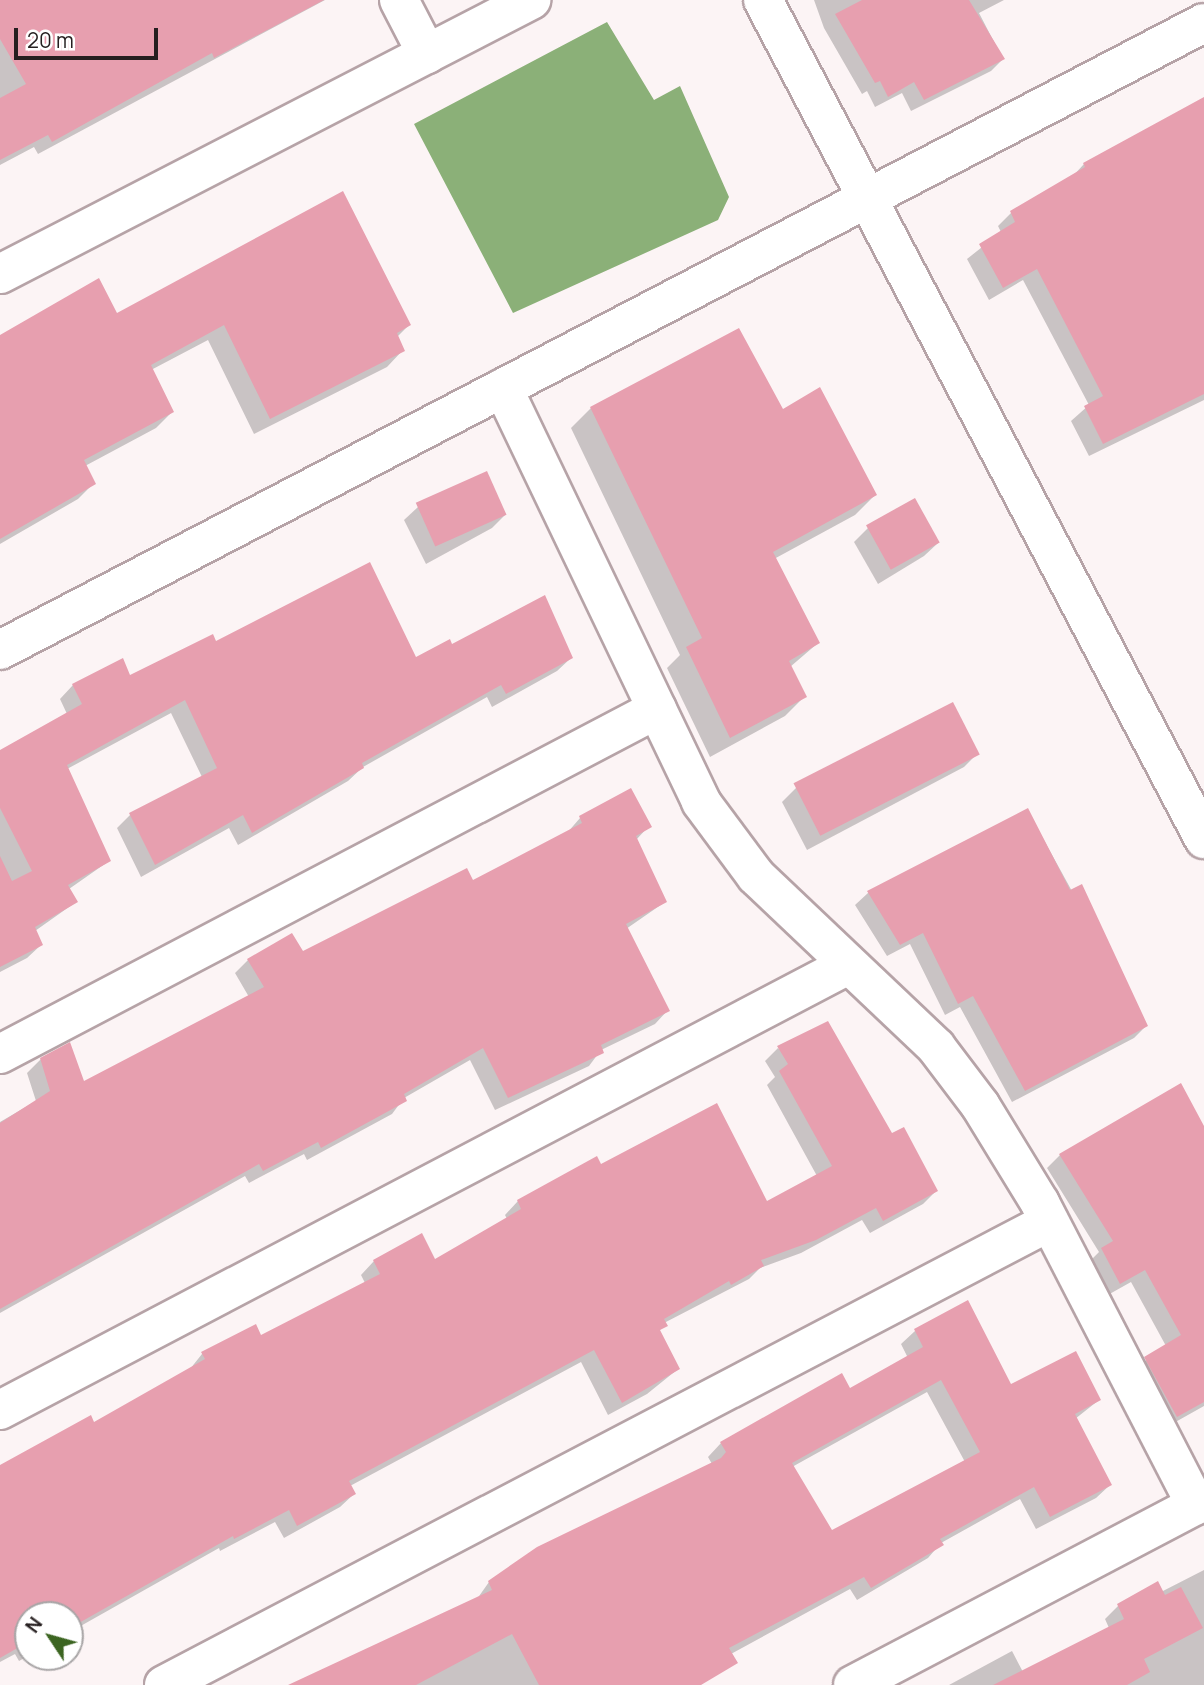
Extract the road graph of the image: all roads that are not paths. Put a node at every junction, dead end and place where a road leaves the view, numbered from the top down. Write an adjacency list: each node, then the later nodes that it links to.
1 (399, 0): 5 (street)
2 (531, 0): 5 (street)
3 (763, 0): 6 (street)
4 (1204, 23): 6 (street)
5 (427, 54): 7 (street)
6 (867, 199): 8 (street); 11 (street)
7 (0, 274)
8 (503, 388): 9 (street); 10 (street)
9 (0, 650)
10 (657, 709): 12 (street); 13 (street)
11 (1204, 839)
12 (848, 965): 14 (street); 15 (street)
13 (0, 1054)
14 (1049, 1222): 16 (street); 17 (street)
15 (0, 1410)
16 (1200, 1503): 18 (street)
17 (164, 1685)
18 (853, 1685)

